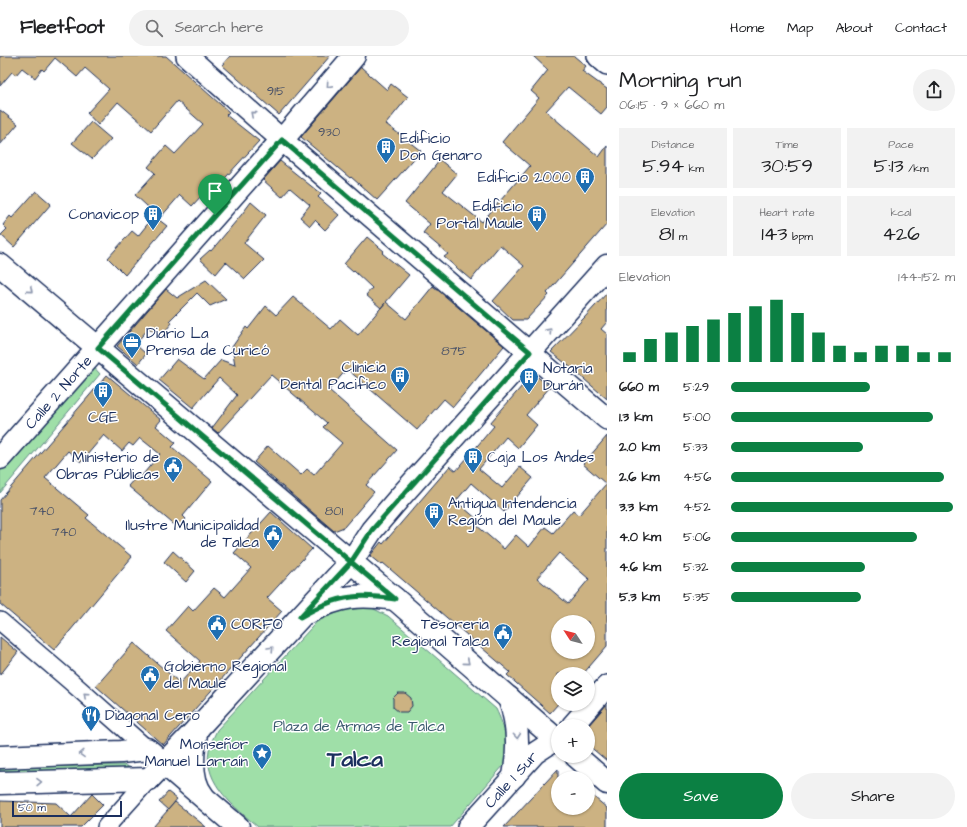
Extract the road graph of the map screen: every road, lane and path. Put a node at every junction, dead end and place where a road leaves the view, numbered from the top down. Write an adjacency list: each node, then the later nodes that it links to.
1 (187, 56): 5 (street, one-way to 1)
2 (354, 56): 5 (main road, Calle 2 Norte, one-way to 5)
3 (598, 56): 4 (street)
4 (607, 64)
5 (282, 140): 8 (main road, Calle 2 Norte); 9 (street)
6 (0, 265): 8 (main road, one-way to 8)
7 (607, 266): 9 (main road, one-way to 7)
8 (98, 348): 11 (main road, Calle 2 Norte); 12 (main road)
9 (530, 352): 10 (street); 12 (main road)
10 (607, 419)
11 (0, 458)
12 (351, 562): 13 (main road); 14 (main road)
13 (395, 599): 14 (main road); 17 (main road, one-way to 17)
14 (300, 617): 19 (main road, one-way to 14)
15 (0, 621): 22 (street, one-way to 15)
16 (607, 686): 18 (street, Calle 1 Sur)
17 (509, 698): 20 (main road); 26 (main road, one-way to 26)
18 (577, 719)
19 (197, 729): 24 (main road); 30 (main road)
20 (551, 729)
21 (551, 743): 26 (street, Calle 1 Sur)
22 (146, 748): 23 (main road, one-way to 23); 24 (main road)
23 (0, 757)
24 (164, 763): 27 (main road); 30 (main road)
25 (584, 763): 29 (main road)
26 (514, 776): 33 (street, Calle 1 Sur)
27 (149, 779): 28 (main road, one-way to 27); 31 (street)
28 (0, 783)
29 (607, 783)
30 (206, 800): 32 (main road)
31 (106, 827)
32 (238, 827)
33 (468, 827)

